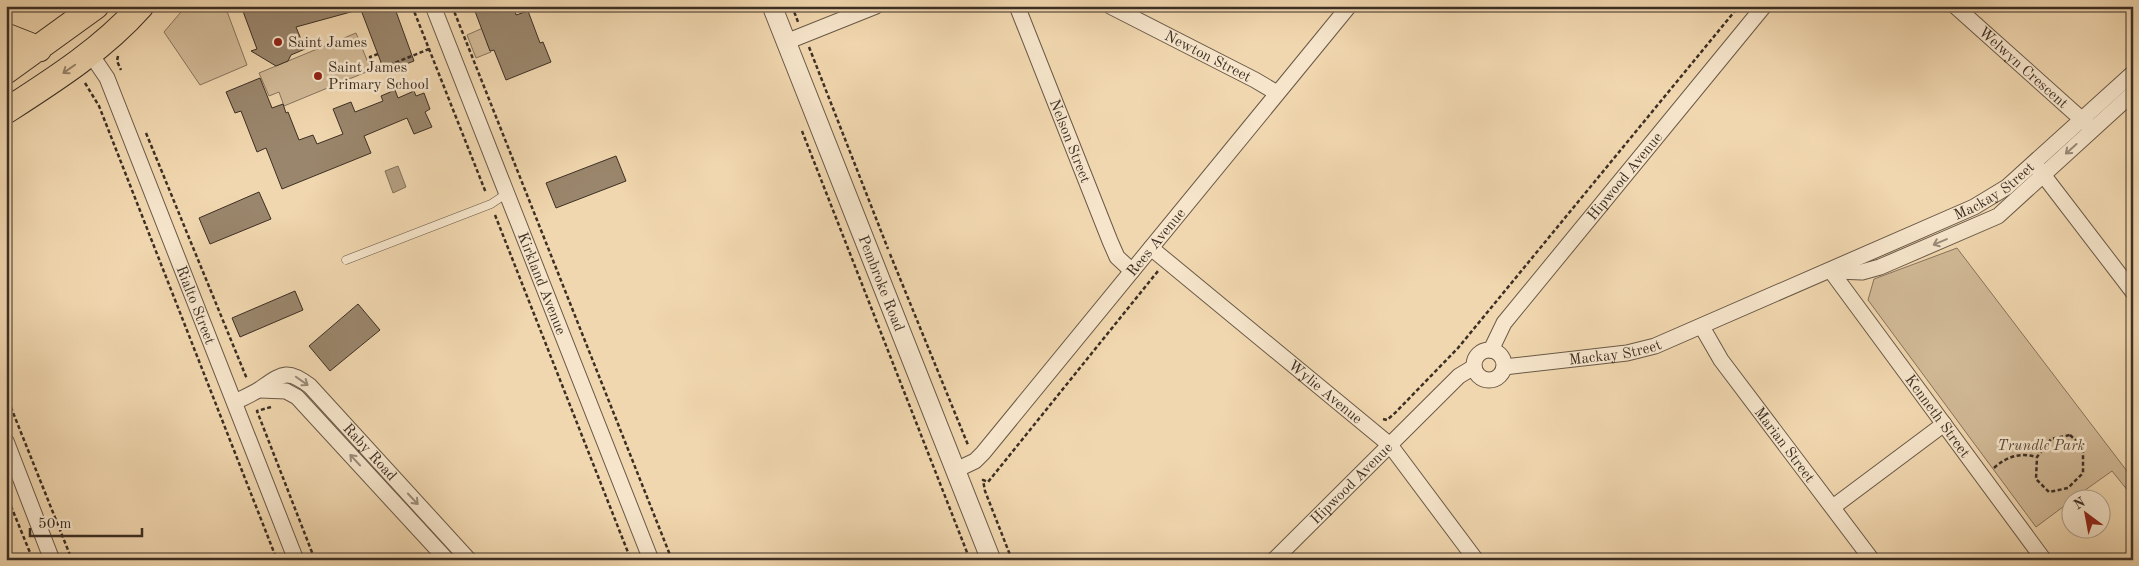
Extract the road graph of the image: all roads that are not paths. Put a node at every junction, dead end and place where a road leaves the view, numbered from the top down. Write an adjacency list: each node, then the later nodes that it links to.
1 (96, 6): 13 (highway)
2 (141, 6): 14 (highway)
3 (433, 6): 24 (street, Kirkland Avenue)
4 (772, 6): 12 (street, Pembroke Road)
5 (876, 6): 12 (street)
6 (1017, 6): 27 (street, Nelson Street)
7 (1110, 6): 17 (street, Newton Street)
8 (1349, 6): 17 (street, Rees Avenue)
9 (1764, 6): 31 (street, Hipwood Avenue)
10 (1954, 6): 20 (street, Welwyn Crescent)
11 (6, 36): 13 (highway)
12 (786, 42): 39 (street, Pembroke Road)
13 (39, 49): 15 (highway)
14 (90, 53): 19 (highway, one-way to 19); 35 (street, Rialto Street)
15 (6, 72)
16 (2133, 73): 20 (street, Mackay Street)
17 (1277, 93): 25 (street, Rees Avenue)
18 (2133, 93): 21 (street, Mackay Street)
19 (8, 105)
20 (2082, 118): 21 (street, Welwyn Crescent); 22 (street, Mackay Street)
21 (2093, 129): 23 (street, Mackay Street, one-way to 23)
22 (2034, 162): 23 (street); 28 (street, Mackay Street)
23 (2043, 174): 28 (street, Mackay Street, one-way to 28); 29 (street)
24 (506, 194): 26 (lane); 45 (street, Kirkland Avenue)
25 (1151, 248): 27 (street, Rees Avenue); 38 (street, Wylie Avenue)
26 (346, 260)
27 (1132, 271): 39 (street, Rees Avenue)
28 (1831, 271): 30 (street, Mackay Street); 36 (street, Kenneth Street)
29 (2133, 292)
30 (1702, 327): 33 (street, Mackay Street); 40 (street, Marian Street)
31 (1491, 350): 32 (street); 33 (street)
32 (1474, 367): 33 (street); 38 (street, Hipwood Avenue)
33 (1504, 367)
34 (256, 383): 35 (street, Raby Road); 43 (street, Raby Road, one-way to 34); 44 (street, Raby Road, one-way to 44)
35 (235, 402): 42 (street, Rialto Street)
36 (1944, 424): 40 (street); 50 (street, Kenneth Street)
37 (6, 442): 41 (street)
38 (1390, 445): 47 (street, Hipwood Avenue); 48 (street, Wylie Avenue)
39 (956, 470): 46 (street, Pembroke Road)
40 (1833, 507): 49 (street, Marian Street)
41 (52, 560)
42 (296, 560)
43 (447, 560)
44 (469, 560)
45 (651, 560)
46 (991, 560)
47 (1274, 560)
48 (1476, 560)
49 (1872, 560)
50 (2044, 560)

